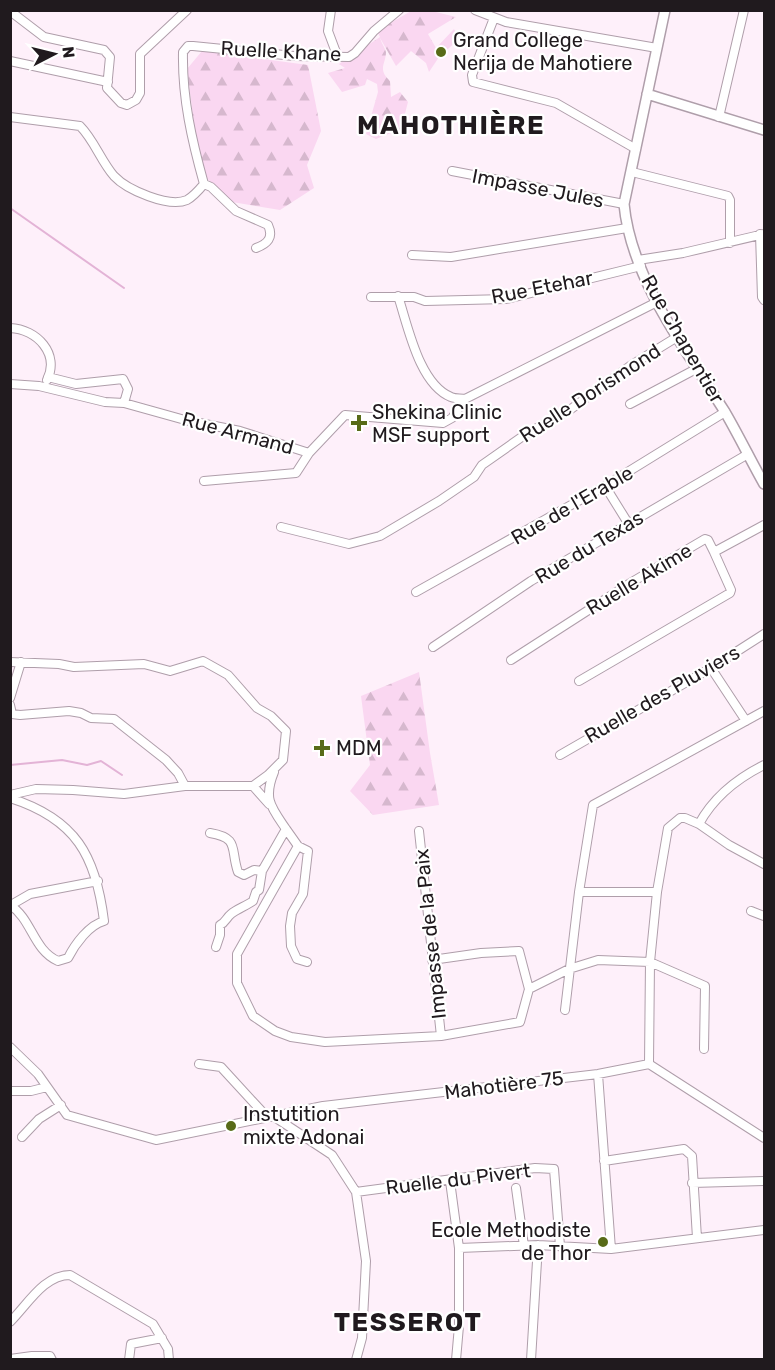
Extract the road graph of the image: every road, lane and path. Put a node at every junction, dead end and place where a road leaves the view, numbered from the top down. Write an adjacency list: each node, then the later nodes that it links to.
1 (187, 10): 12 (street)
2 (330, 10): 10 (street)
3 (399, 10): 10 (street, Ruelle Khane)
4 (475, 10): 8 (street)
5 (665, 10): 9 (street, Rue Chapentier)
6 (744, 10): 15 (street)
7 (10, 11): 12 (street)
8 (494, 18): 9 (street); 17 (street)
9 (657, 48): 13 (street, Rue Chapentier)
10 (337, 55): 20 (street, Ruelle Khane)
11 (10, 61): 12 (street)
12 (108, 82)
13 (647, 94): 15 (street); 17 (street, Rue Chapentier)
14 (10, 117): 20 (street)
15 (719, 117): 16 (street)
16 (765, 130)
17 (636, 149): 19 (street, Rue Chapentier)
18 (452, 171): 21 (street, Impasse Jules)
19 (632, 172): 21 (street, Rue Chapentier); 24 (street)
20 (204, 184): 25 (street)
21 (624, 204): 22 (street, Rue Chapentier)
22 (627, 228): 26 (street); 27 (street, Rue Chapentier)
23 (762, 234): 24 (street, Rue Etehar); 30 (street)
24 (730, 243): 27 (street, Rue Etehar)
25 (256, 248)
26 (412, 255)
27 (640, 263): 28 (street, Rue Etehar); 31 (street, Rue Chapentier)
28 (398, 296): 29 (street, Rue Etehar); 38 (street)
29 (371, 297)
30 (765, 300)
31 (657, 302): 33 (street, Rue Chapentier); 38 (street, Rue Armand)
32 (10, 328): 35 (street)
33 (677, 337): 34 (street, Rue Chapentier); 50 (street, Ruelle Dorismond)
34 (696, 369): 40 (street); 41 (street, Rue Chapentier)
35 (48, 377): 37 (street); 39 (street)
36 (10, 384): 37 (street, Rue Armand)
37 (42, 387): 39 (street, Rue Armand)
38 (465, 399): 42 (street, Rue Armand)
39 (124, 403): 42 (street, Rue Armand)
40 (630, 404)
41 (725, 412): 43 (street, Rue Chapentier); 47 (street, Rue de l'Erable)
42 (309, 453): 45 (street)
43 (748, 454): 44 (street, Rue Chapentier); 48 (street, Rue du Texas)
44 (762, 473): 46 (street, Rue Chapentier)
45 (204, 481)
46 (765, 484)
47 (605, 486): 48 (street); 52 (street, Rue de l'Erable)
48 (628, 523): 54 (street, Rue du Texas)
49 (765, 525): 51 (street, Ruelle Akime)
50 (281, 527)
51 (714, 552): 55 (street, Ruelle Akime); 59 (street)
52 (416, 592)
53 (765, 634): 58 (street, Ruelle des Pluviers)
54 (433, 646)
55 (511, 660)
56 (10, 662): 57 (street)
57 (21, 662): 60 (street); 66 (street)
58 (711, 668): 63 (street); 64 (street, Ruelle des Pluviers)
59 (579, 681)
60 (10, 698)
61 (10, 705): 67 (street)
62 (765, 711): 63 (street)
63 (746, 721): 79 (street)
64 (560, 755)
65 (765, 765): 71 (street)
66 (276, 767): 68 (street); 70 (street)
67 (185, 786): 68 (street); 69 (street)
68 (253, 786): 70 (street)
69 (10, 796): 78 (street)
70 (269, 804): 72 (street)
71 (699, 824): 76 (street); 80 (street)
72 (286, 830): 75 (street); 77 (street)
73 (419, 831): 85 (street, Impasse de la Paix)
74 (210, 833): 77 (street)
75 (298, 846): 86 (street); 91 (street)
76 (765, 864)
77 (262, 871): 84 (street)
78 (98, 881): 81 (street); 81 (street)
79 (579, 892): 80 (street); 88 (street)
80 (657, 892): 87 (street)
81 (11, 905)
82 (751, 911): 83 (street)
83 (765, 916)
84 (216, 947)
85 (432, 960): 89 (street); 91 (street, Impasse de la Paix)
86 (307, 962)
87 (650, 962): 88 (street); 93 (street); 95 (street)
88 (569, 969): 89 (street); 90 (street)
89 (529, 989): 91 (street)
90 (565, 1010)
91 (441, 1036)
92 (10, 1047): 97 (street, Mahotière 75)
93 (704, 1049)
94 (199, 1064): 100 (street)
95 (649, 1064): 96 (street, Mahotière 75); 102 (street)
96 (598, 1074): 100 (street, Mahotière 75); 103 (street)
97 (48, 1087): 98 (street); 99 (street, Mahotière 75)
98 (10, 1091)
99 (61, 1106): 100 (street, Mahotière 75); 101 (street)
100 (270, 1116): 108 (street)
101 (22, 1137)
102 (765, 1138)
103 (604, 1161): 106 (street); 115 (street)
104 (450, 1181): 108 (street, Ruelle du Pivert); 113 (street, Ruelle du Pivert); 114 (street)
105 (765, 1181): 106 (street)
106 (692, 1183): 110 (street)
107 (516, 1188): 112 (street)
108 (356, 1192): 122 (street)
109 (765, 1230): 110 (street)
110 (697, 1238): 115 (street)
111 (538, 1245): 112 (street); 113 (street); 124 (street)
112 (524, 1246): 114 (street)
113 (560, 1246): 115 (street)
114 (459, 1248): 123 (street)
115 (611, 1249)
116 (10, 1322): 117 (street)
117 (162, 1338): 120 (street); 121 (street)
118 (10, 1359): 119 (street)
119 (52, 1359)
120 (129, 1359)
121 (169, 1359)
122 (356, 1359)
123 (456, 1359)
124 (531, 1359)

